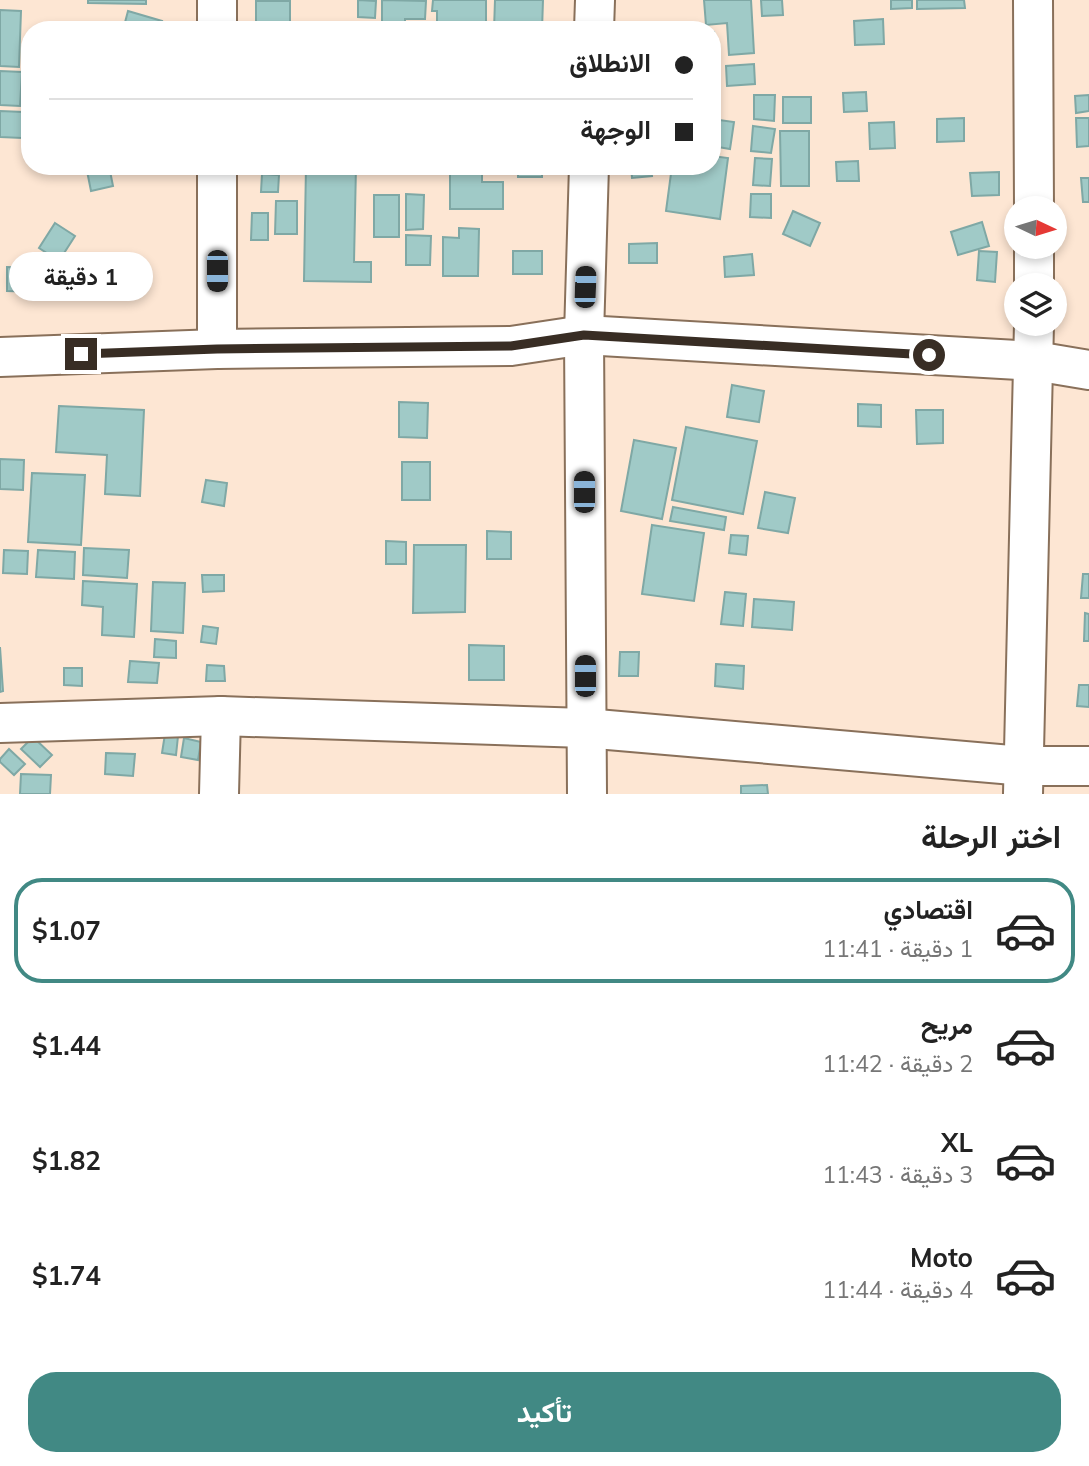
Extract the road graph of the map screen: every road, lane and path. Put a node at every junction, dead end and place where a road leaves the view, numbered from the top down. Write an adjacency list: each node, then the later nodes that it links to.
1 (217, 0): 4 (street)
2 (595, 0): 5 (street)
3 (1032, 0): 8 (street)
4 (217, 21)
5 (594, 21)
6 (217, 175): 11 (street)
7 (589, 175): 9 (street)
8 (1034, 196)
9 (584, 335): 11 (street); 13 (street); 17 (street)
10 (1034, 336): 13 (street)
11 (217, 349): 12 (street)
12 (0, 357)
13 (1035, 361): 14 (street); 19 (street)
14 (1089, 370)
15 (221, 716): 16 (street); 17 (street); 20 (street)
16 (0, 723)
17 (585, 728): 19 (street); 21 (street)
18 (1089, 766): 19 (street)
19 (1023, 780)
20 (219, 794)
21 (587, 794)

